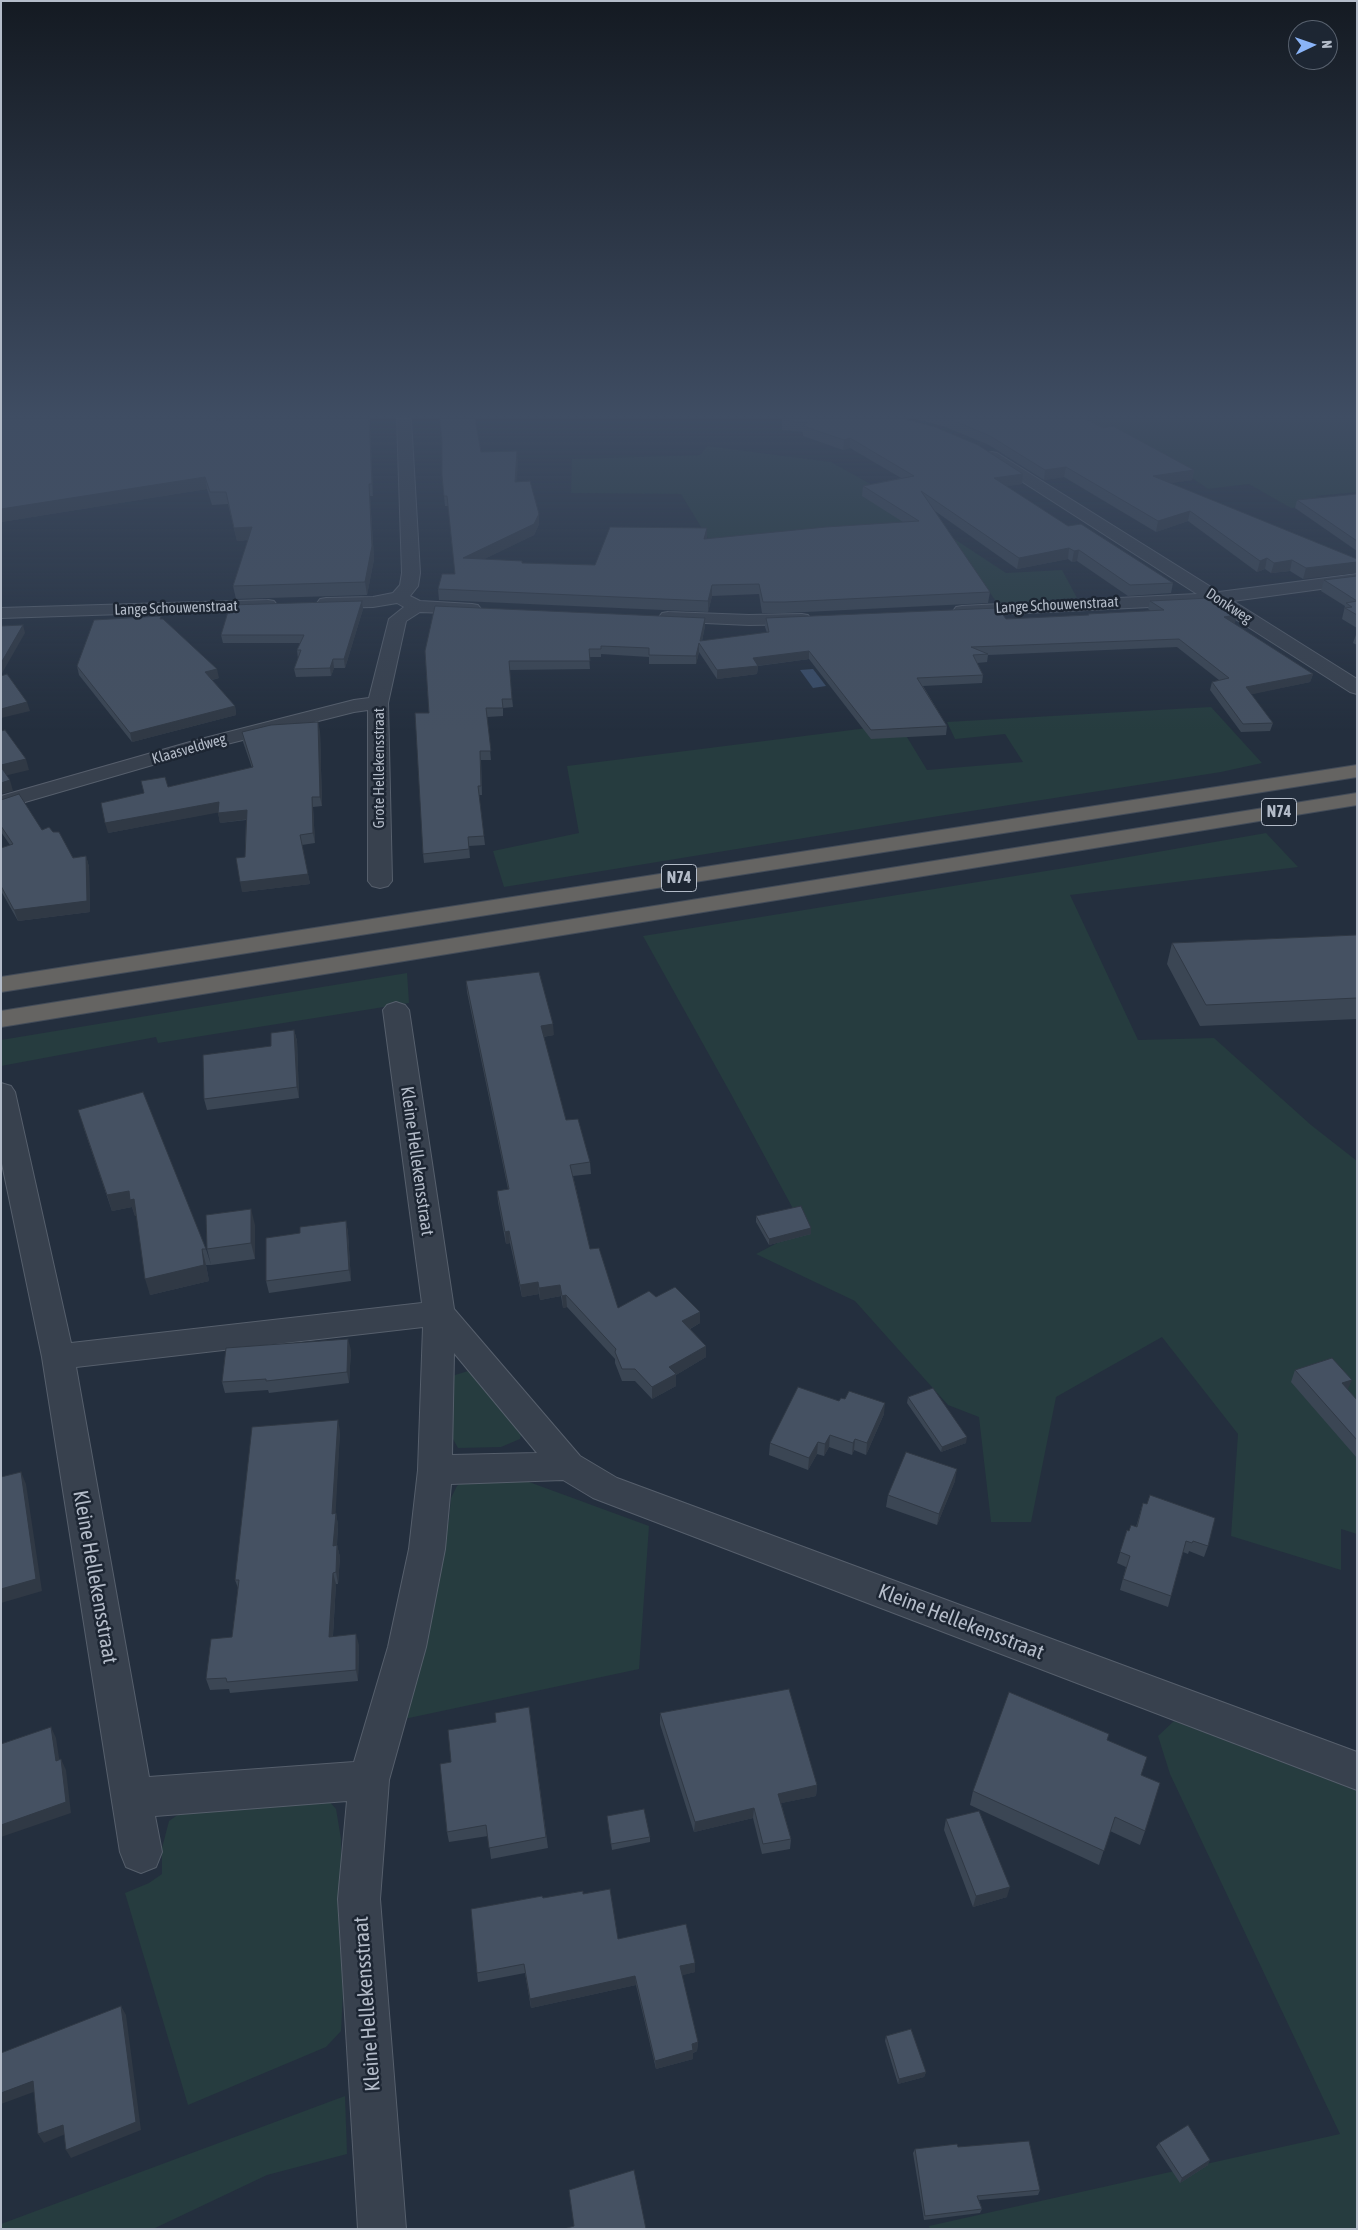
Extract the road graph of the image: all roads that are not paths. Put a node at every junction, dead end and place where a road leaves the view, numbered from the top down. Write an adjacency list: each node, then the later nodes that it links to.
1 (409, 523): 5 (street, Grote Hellekensstraat)
2 (1098, 523): 4 (street, Donkweg)
3 (1357, 579): 4 (street, Lange Schouwenstraat)
4 (1217, 598): 9 (street, Lange Schouwenstraat); 13 (street, Donkweg)
5 (408, 602): 6 (street); 8 (street); 14 (street, Grote Hellekensstraat)
6 (306, 604)
7 (286, 605): 10 (street, Lange Schouwenstraat)
8 (485, 610)
9 (945, 612)
10 (1, 613)
11 (651, 617): 12 (street)
12 (820, 618)
13 (1356, 688)
14 (378, 703): 17 (street, Klaasveldweg); 18 (street, Grote Hellekensstraat)
15 (1357, 771): 19 (highway, N74)
16 (1357, 800): 21 (highway, N74)
17 (1, 804)
18 (380, 881)
19 (1, 985)
20 (396, 1010): 23 (street, Kleine Hellekensstraat)
21 (1, 1019)
22 (1, 1092): 24 (street, Kleine Hellekensstraat)
23 (439, 1313): 24 (street); 25 (street, Kleine Hellekensstraat); 26 (street, Kleine Hellekensstraat)
24 (58, 1357): 29 (street, Kleine Hellekensstraat)
25 (568, 1466): 26 (street); 27 (street, Kleine Hellekensstraat)
26 (435, 1470): 28 (street, Kleine Hellekensstraat)
27 (1357, 1771)
28 (369, 1780): 29 (street); 31 (street, Kleine Hellekensstraat)
29 (133, 1798): 30 (street, Kleine Hellekensstraat)
30 (141, 1852)
31 (382, 2229)

